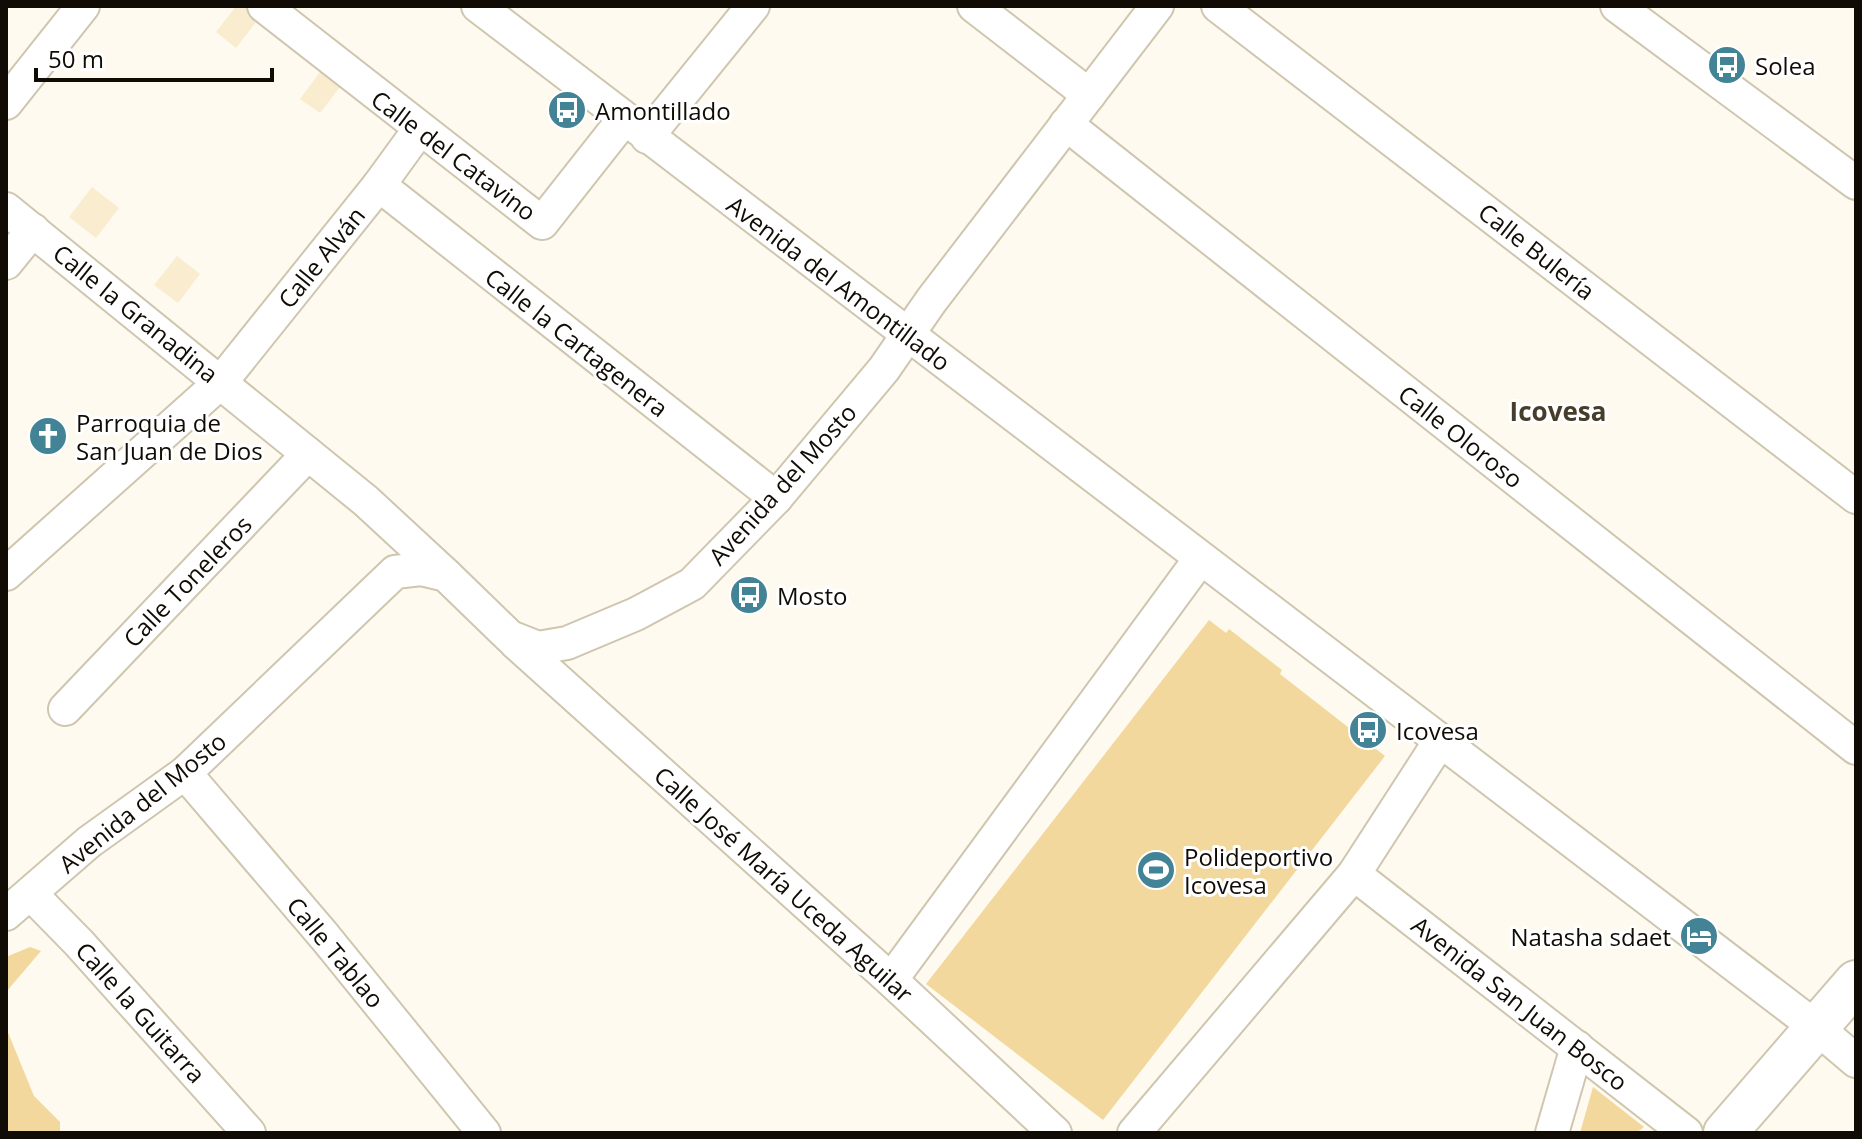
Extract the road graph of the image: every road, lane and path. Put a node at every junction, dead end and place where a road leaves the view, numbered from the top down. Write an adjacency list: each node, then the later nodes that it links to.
1 (83, 6): 10 (street)
2 (264, 6): 13 (street, Calle del Catavino)
3 (478, 6): 12 (street, Avenida del Amontillado)
4 (753, 6): 12 (street)
5 (974, 6): 9 (street)
6 (1157, 6): 9 (street, Avenida del Mosto)
7 (1218, 6): 22 (street, Calle Bulería)
8 (1617, 6): 14 (street)
9 (1089, 95): 11 (street, Avenida del Mosto)
10 (6, 103)
11 (1066, 124): 19 (street, Avenida del Mosto); 30 (street, Calle Oloroso)
12 (635, 128): 13 (street, Calle del Catavino); 19 (street, Avenida del Amontillado)
13 (419, 130): 15 (street, Calle Alván)
14 (1856, 183)
15 (379, 185): 20 (street, Calle Alván); 23 (street, Calle la Cartagenera)
16 (6, 209): 17 (street, Calle la Granadina)
17 (33, 230): 18 (street); 20 (street, Calle la Granadina)
18 (6, 263)
19 (906, 334): 23 (street, Avenida del Mosto); 24 (street, Avenida del Amontillado)
20 (221, 382): 21 (street, Calle la Granadina); 25 (street, Calle Alván)
21 (308, 454): 26 (street, Calle la Granadina); 28 (street, Calle Toneleros)
22 (1856, 497)
23 (776, 498): 27 (street, Avenida del Mosto)
24 (1200, 559): 29 (street, Avenida del Amontillado); 35 (street)
25 (6, 574)
26 (446, 575): 27 (street); 31 (street, Avenida del Mosto)
27 (510, 637): 35 (street, Calle José María Uceda Aguilar)
28 (65, 709)
29 (1440, 741): 32 (street); 37 (street, Avenida del Amontillado)
30 (1856, 748)
31 (185, 773): 33 (street, Avenida del Mosto); 41 (street, Calle Tablao)
32 (1354, 874): 38 (street, Avenida San Juan Bosco); 43 (street)
33 (31, 894): 34 (street, Avenida del Mosto); 40 (street, Calle la Guitarra)
34 (6, 914)
35 (891, 980): 42 (street, Calle José María Uceda Aguilar)
36 (1856, 982): 37 (main road)
37 (1817, 1028): 39 (street, Avenida del Amontillado); 46 (main road)
38 (1577, 1047): 44 (street); 45 (street, Avenida San Juan Bosco)
39 (1856, 1061)
40 (249, 1133)
41 (484, 1133)
42 (1055, 1133)
43 (1134, 1133)
44 (1552, 1133)
45 (1686, 1133)
46 (1725, 1133)

